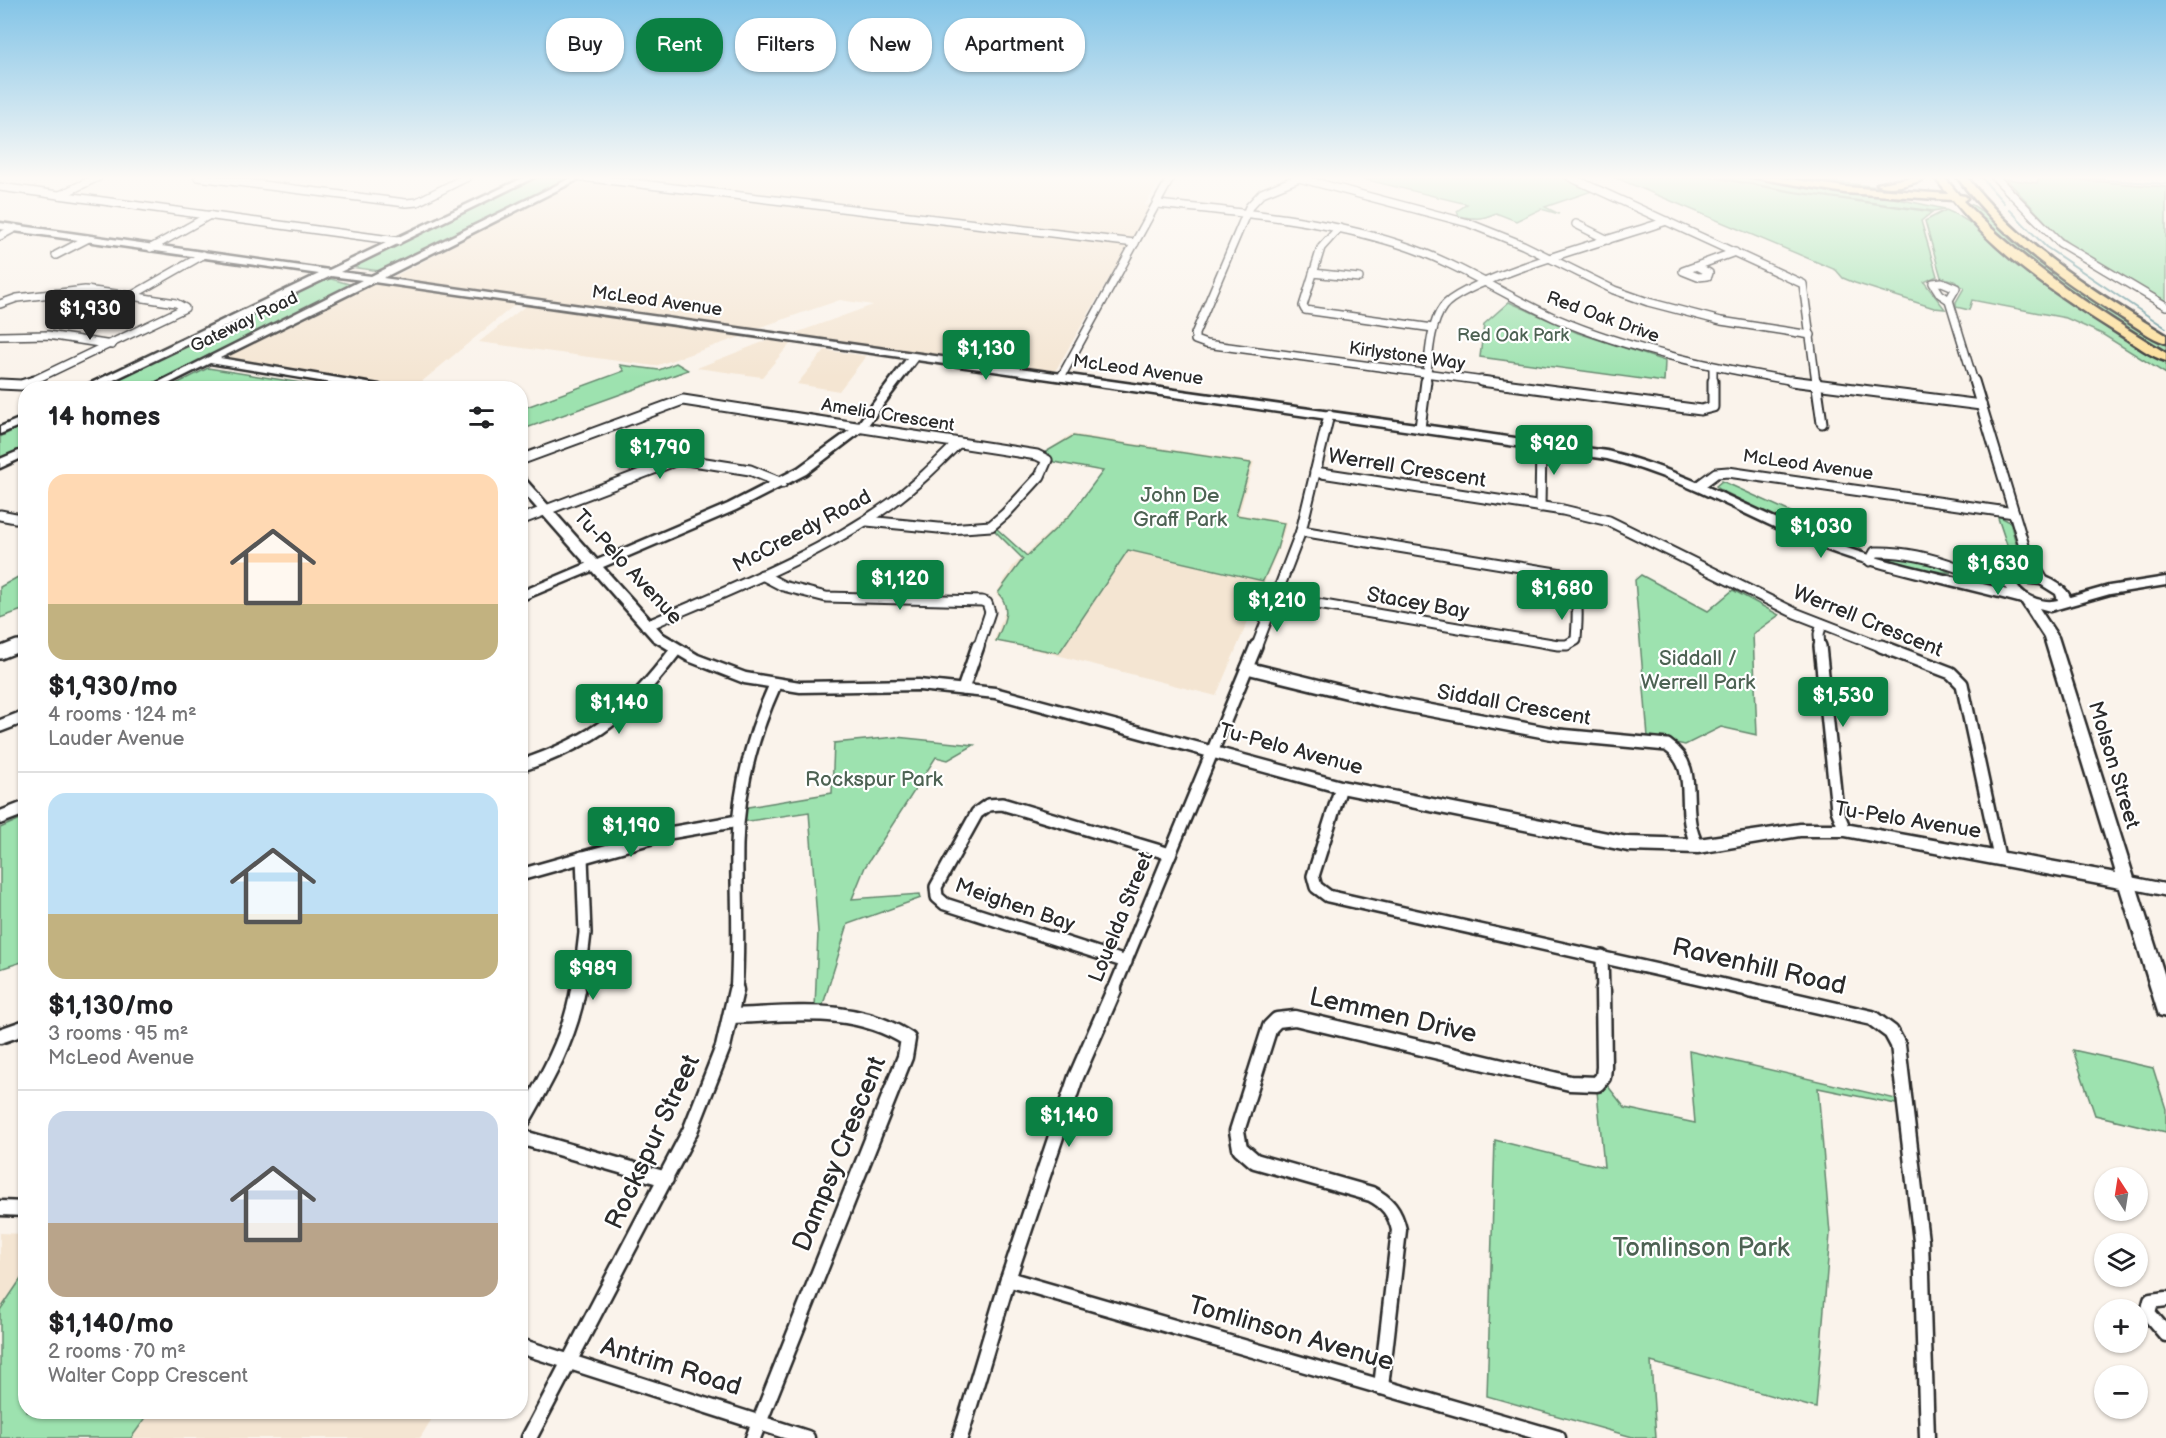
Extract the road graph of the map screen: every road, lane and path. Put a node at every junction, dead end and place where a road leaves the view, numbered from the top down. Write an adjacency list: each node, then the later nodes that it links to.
1 (77, 244): 18 (street)
2 (123, 244): 16 (street, McLeod Avenue)
3 (158, 244): 16 (street)
4 (391, 244): 22 (street)
5 (443, 244): 25 (street, Gateway Road)
6 (1134, 244): 41 (street)
7 (1233, 244): 40 (street, Kirlystone Way)
8 (1323, 244): 23 (street)
9 (1395, 244): 26 (street, Red Oak Drive)
10 (1519, 244): 20 (street)
11 (1595, 244): 20 (street)
12 (1718, 244): 17 (street)
13 (2004, 244): 37 (main road)
14 (2027, 244): 34 (main road)
15 (2062, 244): 30 (street)
16 (151, 248): 19 (street, McLeod Avenue)
17 (1735, 252): 21 (street); 32 (street)
18 (56, 255)
19 (203, 255): 22 (street, McLeod Avenue); 27 (street)
20 (1550, 259): 26 (street); 32 (street)
21 (1698, 267)
22 (329, 273): 25 (street, McLeod Avenue); 43 (street)
23 (1313, 273): 24 (street); 31 (street)
24 (1359, 278)
25 (372, 279): 36 (street, McLeod Avenue); 38 (street, Gateway Road)
26 (1483, 281): 31 (street); 39 (street, Red Oak Drive)
27 (131, 296): 29 (street); 35 (street)
28 (1949, 300): 49 (street)
29 (0, 304)
30 (2166, 306)
31 (1433, 328): 40 (street)
32 (1811, 335): 48 (street)
33 (0, 336): 35 (street)
34 (2166, 340)
35 (112, 345): 42 (street)
36 (914, 356): 41 (street, McLeod Avenue); 53 (street)
37 (2166, 358)
38 (210, 360): 44 (street, Gateway Road); 45 (street)
39 (1713, 367): 40 (street, Kirlystone Way); 48 (street, Red Oak Drive)
40 (1428, 374): 54 (street)
41 (1061, 377): 50 (street, McLeod Avenue)
42 (32, 381)
43 (104, 381)
44 (166, 381)
45 (324, 381)
46 (0, 384): 47 (street)
47 (18, 385)
48 (1817, 385): 49 (street, Red Oak Drive); 52 (street)
49 (1980, 405): 67 (street)
50 (1329, 415): 54 (street, McLeod Avenue); 61 (street, Louelda Street)
51 (18, 423): 55 (street)
52 (1822, 423)
53 (861, 427): 56 (street, Amelia Crescent); 59 (street, Amelia Crescent); 62 (street)
54 (1420, 428): 57 (street, McLeod Avenue)
55 (0, 431)
56 (958, 443): 71 (street, McCreedy Road); 71 (street, Amelia Crescent)
57 (1541, 446): 63 (street, McLeod Avenue); 65 (street)
58 (18, 455): 60 (street)
59 (528, 457)
60 (0, 464)
61 (1315, 472): 65 (street, Werrell Crescent); 72 (street, Louelda Street)
62 (782, 483): 66 (street); 74 (street)
63 (1701, 484): 67 (street, McLeod Avenue); 76 (street)
64 (528, 490): 66 (street, Tu-Pelo Avenue)
65 (1540, 507): 85 (street, Werrell Crescent)
66 (545, 510): 69 (street); 74 (street, Tu-Pelo Avenue)
67 (2014, 513): 73 (street)
68 (0, 515): 70 (street)
69 (528, 517)
70 (18, 518)
71 (867, 521): 75 (street, McCreedy Road)
72 (1301, 531): 82 (street, Louelda Street); 82 (street, Stacey Bay)
73 (2025, 549): 77 (street); 78 (street)
74 (596, 566): 81 (street); 86 (street, Tu-Pelo Avenue)
75 (762, 575): 86 (street, McCreedy Road); 93 (street)
76 (1959, 575): 77 (street); 83 (street)
77 (2013, 579): 78 (street); 83 (street, Molson Street)
78 (2047, 581): 80 (street); 84 (street)
79 (2166, 581): 80 (street)
80 (2109, 590): 84 (street)
81 (528, 594)
82 (1276, 597): 91 (street, Louelda Street)
83 (2026, 600): 84 (street); 87 (street, Molson Street)
84 (2064, 604): 87 (street)
85 (1822, 624): 102 (street); 106 (street, Werrell Crescent)
86 (646, 626): 89 (street, Tu-Pelo Avenue)
87 (2051, 637): 108 (street, Molson Street)
88 (18, 646): 90 (street)
89 (676, 650): 92 (street, Tu-Pelo Avenue); 97 (street)
90 (0, 652)
91 (1247, 668): 96 (street, Louelda Street); 103 (street, Siddall Crescent)
92 (775, 685): 93 (street, Tu-Pelo Avenue); 101 (street, Rockspur Street)
93 (963, 689): 96 (street, Tu-Pelo Avenue)
94 (18, 719): 95 (street)
95 (0, 726)
96 (1213, 752): 98 (street, Tu-Pelo Avenue); 104 (street, Louelda Street)
97 (528, 763)
98 (1341, 787): 103 (street, Tu-Pelo Avenue); 110 (street, Ravenhill Road)
99 (18, 810): 100 (street)
100 (0, 818)
101 (738, 821): 105 (street); 113 (street, Rockspur Street)
102 (1845, 830): 103 (street, Tu-Pelo Avenue); 106 (street, Tu-Pelo Avenue)
103 (1698, 846)
104 (1170, 854): 111 (street, Louelda Street); 111 (street, Meighen Bay)
105 (582, 857): 107 (street); 116 (street)
106 (1999, 857): 108 (street, Tu-Pelo Avenue)
107 (528, 873)
108 (2127, 882): 109 (street); 112 (street, Molson Street)
109 (2166, 890)
110 (1602, 956): 126 (street, Lemmen Drive); 133 (street, Ravenhill Road)
111 (1126, 962): 121 (street, Louelda Street)
112 (2166, 1009)
113 (732, 1016): 118 (street, Rockspur Street); 127 (street, Dampsy Crescent)
114 (18, 1030): 115 (street)
115 (0, 1036)
116 (528, 1111)
117 (528, 1139): 118 (street)
118 (666, 1179): 125 (street, Rockspur Street)
119 (0, 1208): 120 (street)
120 (18, 1209)
121 (1008, 1279): 126 (street, Tomlinson Avenue); 131 (street, Louelda Street)
122 (2166, 1299): 123 (street)
123 (2166, 1334)
124 (528, 1349): 125 (street, Antrim Road)
125 (569, 1362): 127 (street, Antrim Road); 128 (street, Rockspur Street)
126 (1382, 1387): 132 (street, Tomlinson Avenue)
127 (760, 1422): 129 (street); 130 (street, Antrim Road)
128 (529, 1438)
129 (753, 1438)
130 (807, 1438)
131 (960, 1438)
132 (1558, 1438)
133 (1927, 1438)

